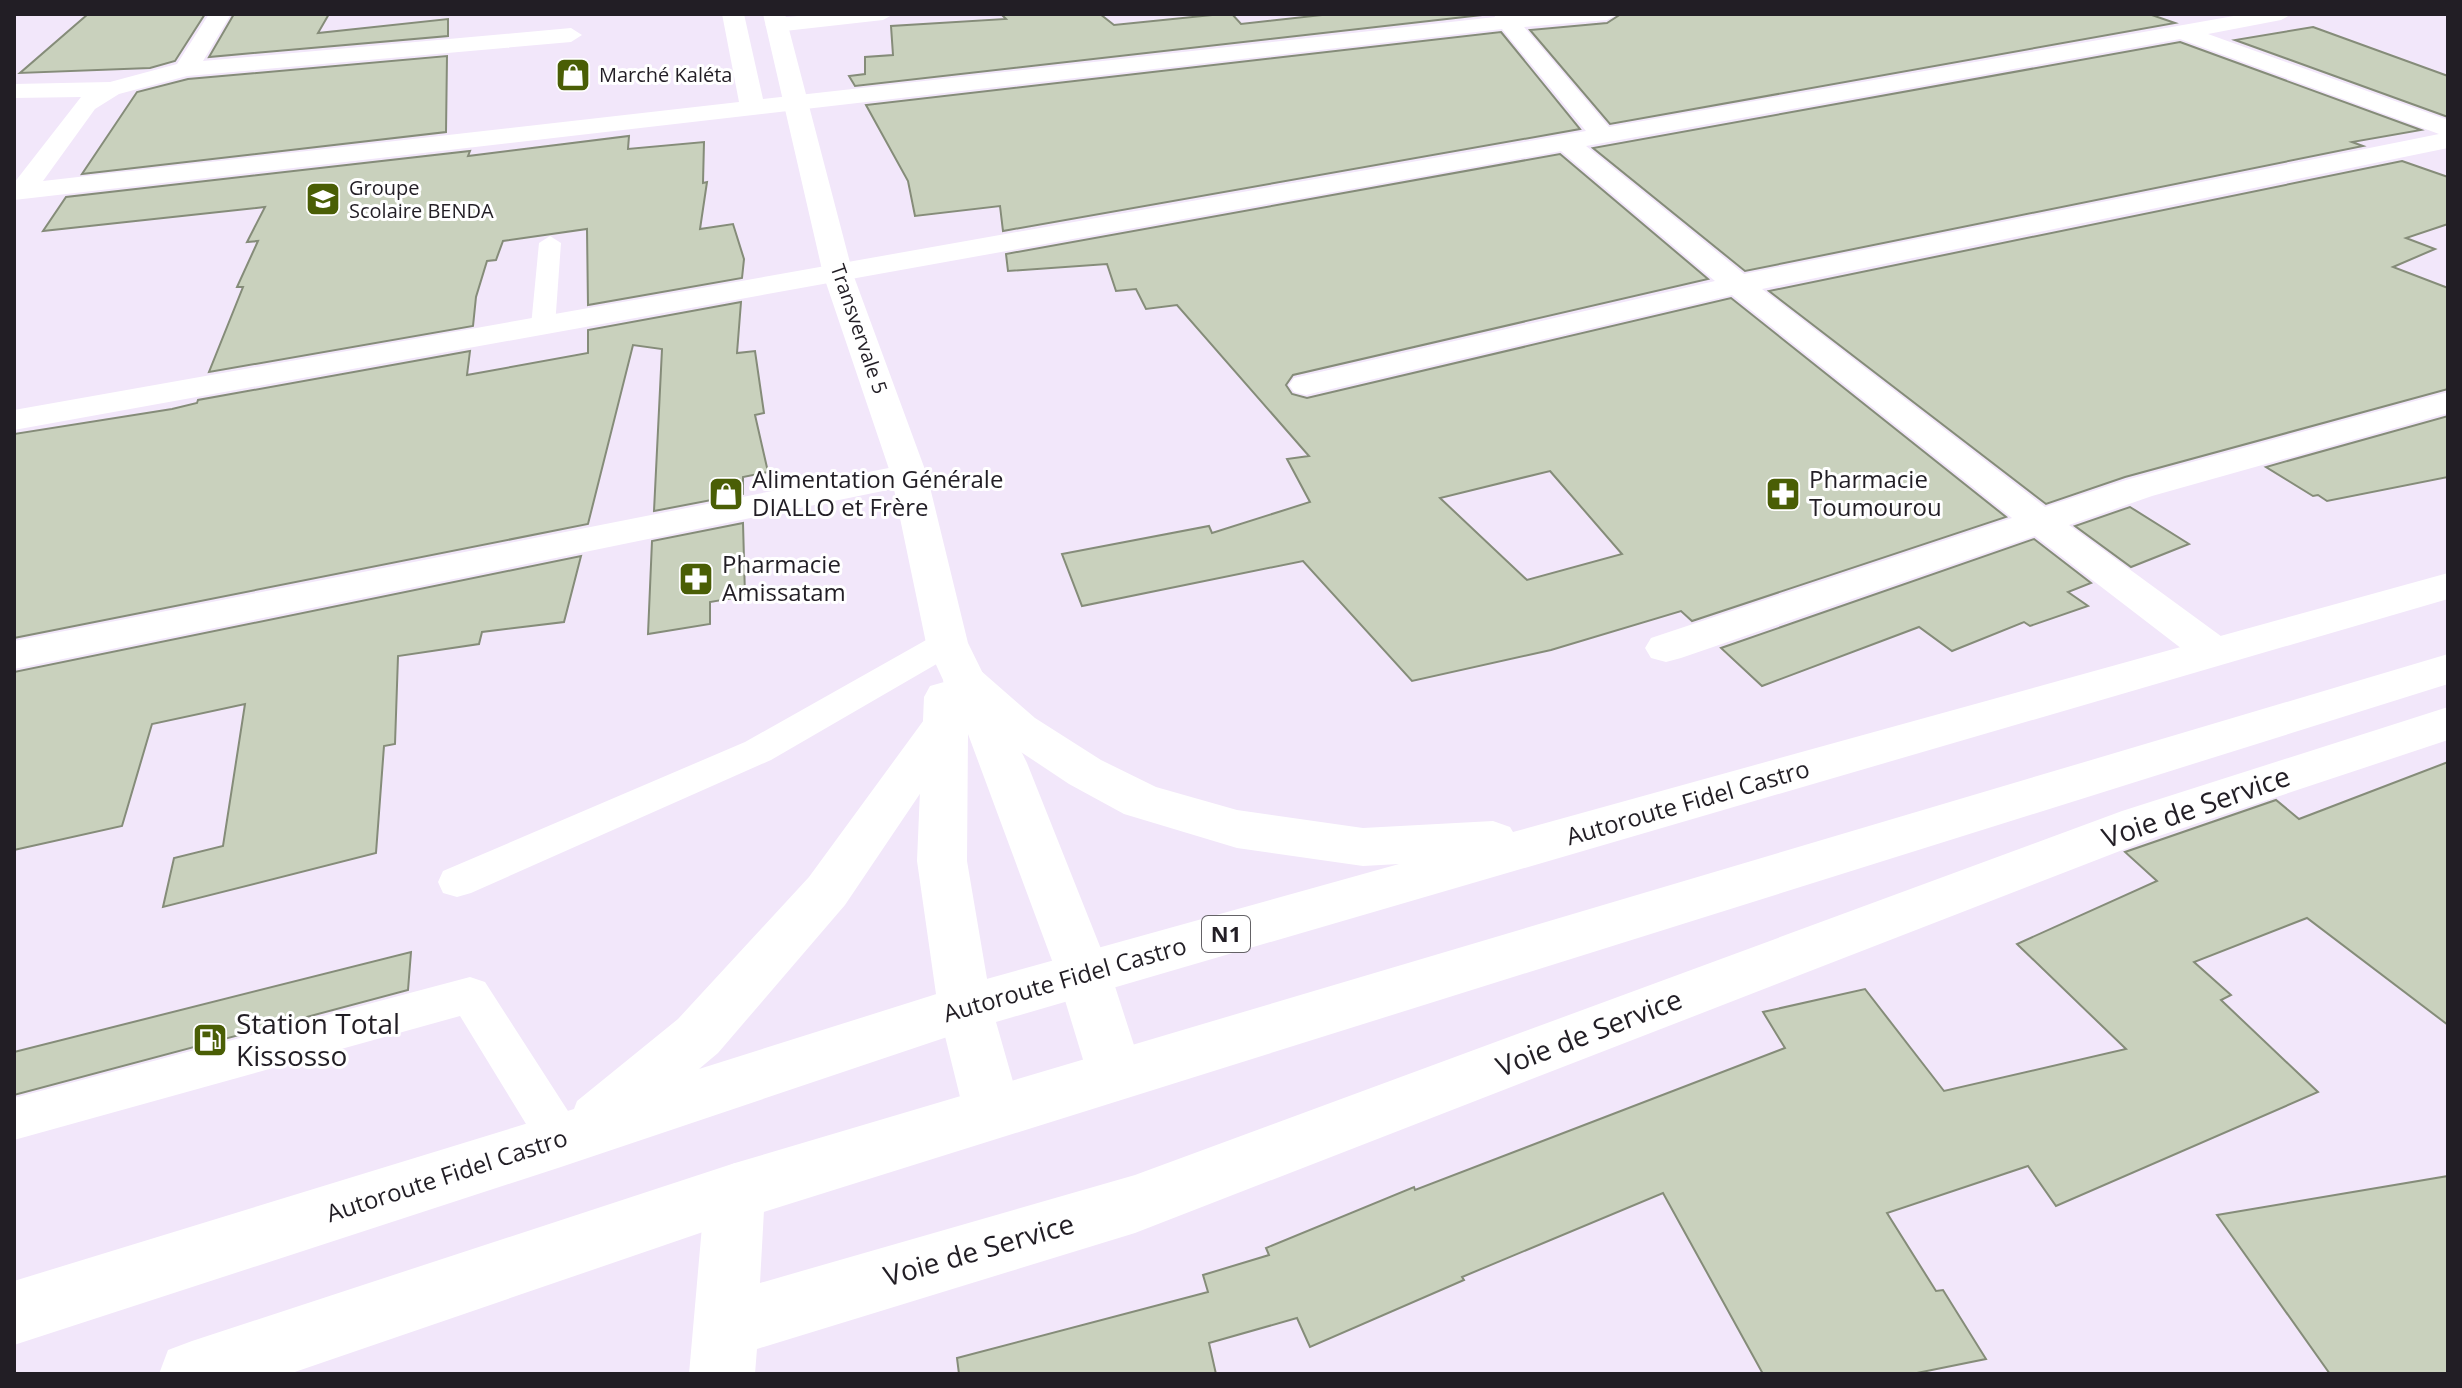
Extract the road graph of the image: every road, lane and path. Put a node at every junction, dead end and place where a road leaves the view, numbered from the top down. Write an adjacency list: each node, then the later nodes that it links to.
1 (220, 14): 12 (main road)
2 (733, 14): 16 (main road)
3 (883, 14): 7 (main road)
4 (1607, 14): 6 (main road)
5 (2281, 14): 9 (main road)
6 (1507, 18): 15 (main road); 18 (main road)
7 (775, 20): 15 (main road, Transvervale 5)
8 (383, 27): 11 (main road)
9 (2183, 32): 17 (main road); 18 (main road)
10 (571, 35): 11 (main road)
11 (369, 52): 12 (main road)
12 (186, 69): 13 (main road)
13 (111, 89): 14 (main road); 21 (main road)
14 (14, 91)
15 (797, 103): 16 (main road); 23 (main road, Transvervale 5)
16 (753, 109): 21 (main road)
17 (2448, 129)
18 (1604, 137): 20 (main road)
19 (2448, 140): 24 (main road)
20 (1567, 143): 23 (main road); 24 (main road)
21 (18, 192)
22 (550, 243): 25 (lane)
23 (838, 274): 25 (main road); 29 (main road, Transvervale 5)
24 (1735, 285): 26 (main road); 30 (main road)
25 (543, 326): 28 (main road)
26 (1306, 385)
27 (2448, 402): 30 (main road)
28 (14, 420)
29 (909, 475): 34 (main road); 36 (main road, Transvervale 5)
30 (2039, 522): 32 (main road); 33 (main road)
31 (2448, 586): 33 (main road, Autoroute Fidel Castro / N1)
32 (1666, 648)
33 (2214, 652): 38 (main road, Autoroute Fidel Castro / N1)
34 (14, 655)
35 (2448, 669): 42 (main road)
36 (952, 683): 38 (main road); 39 (lane); 40 (main road, Transvervale 5); 41 (main road, Transvervale 5); 45 (main road)
37 (2448, 723): 48 (main road, Voie de Service)
38 (1571, 836): 40 (main road, Autoroute Fidel Castro / N1)
39 (457, 882)
40 (1084, 974): 41 (main road, Autoroute Fidel Castro / N1); 42 (main road, Transvervale 5)
41 (965, 1008): 43 (main road, Transvervale 5); 45 (main road, Autoroute Fidel Castro / N1)
42 (1116, 1076): 43 (main road)
43 (993, 1113): 46 (main road)
44 (14, 1119): 45 (lane)
45 (571, 1137): 47 (main road, Autoroute Fidel Castro / N1)
46 (735, 1192): 48 (main road); 49 (main road)
47 (14, 1313)
48 (724, 1350)
49 (192, 1374)

